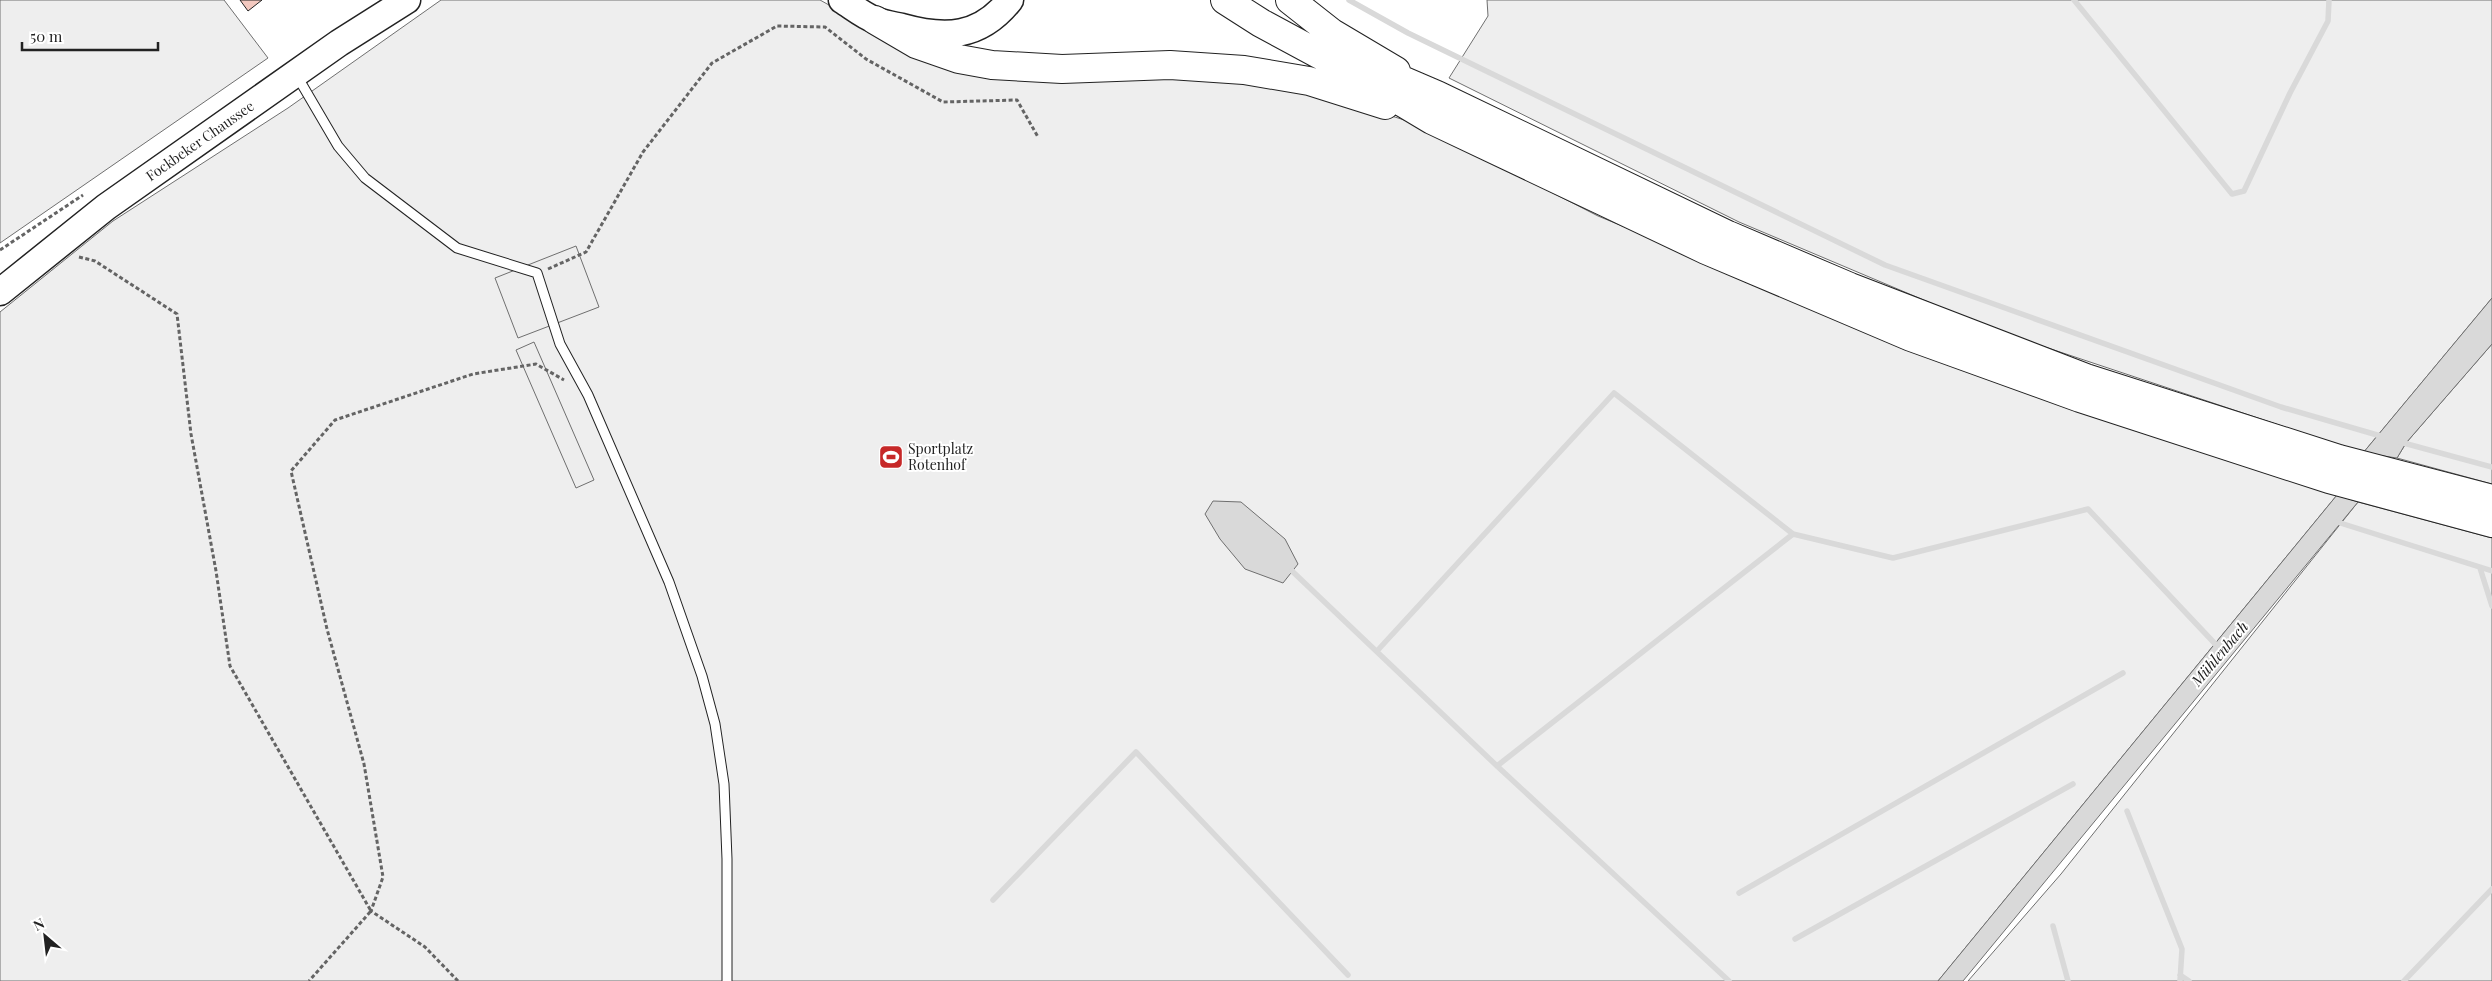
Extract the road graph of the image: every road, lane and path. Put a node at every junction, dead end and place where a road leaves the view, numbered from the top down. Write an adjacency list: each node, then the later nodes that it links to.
1 (407, 0): 8 (main road, Fockbeker Chaussee)
2 (842, 0): 7 (main road)
3 (1010, 0): 7 (main road)
4 (1224, 0): 9 (highway)
5 (1243, 0): 9 (highway)
6 (1290, 0): 9 (highway)
7 (875, 20): 9 (highway)
8 (296, 74): 11 (main road, Fockbeker Chaussee); 12 (lane)
9 (1434, 108): 15 (highway)
10 (1038, 137): 12 (path)
11 (50, 251): 13 (main road, Fockbeker Chaussee); 18 (path)
12 (537, 273): 14 (lane)
13 (0, 292)
14 (588, 395): 18 (path); 21 (lane)
15 (2388, 483): 16 (highway); 17 (highway)
16 (2492, 498)
17 (2492, 522)
18 (371, 911): 19 (path); 20 (path)
19 (309, 981)
20 (458, 981)
21 (727, 981)

